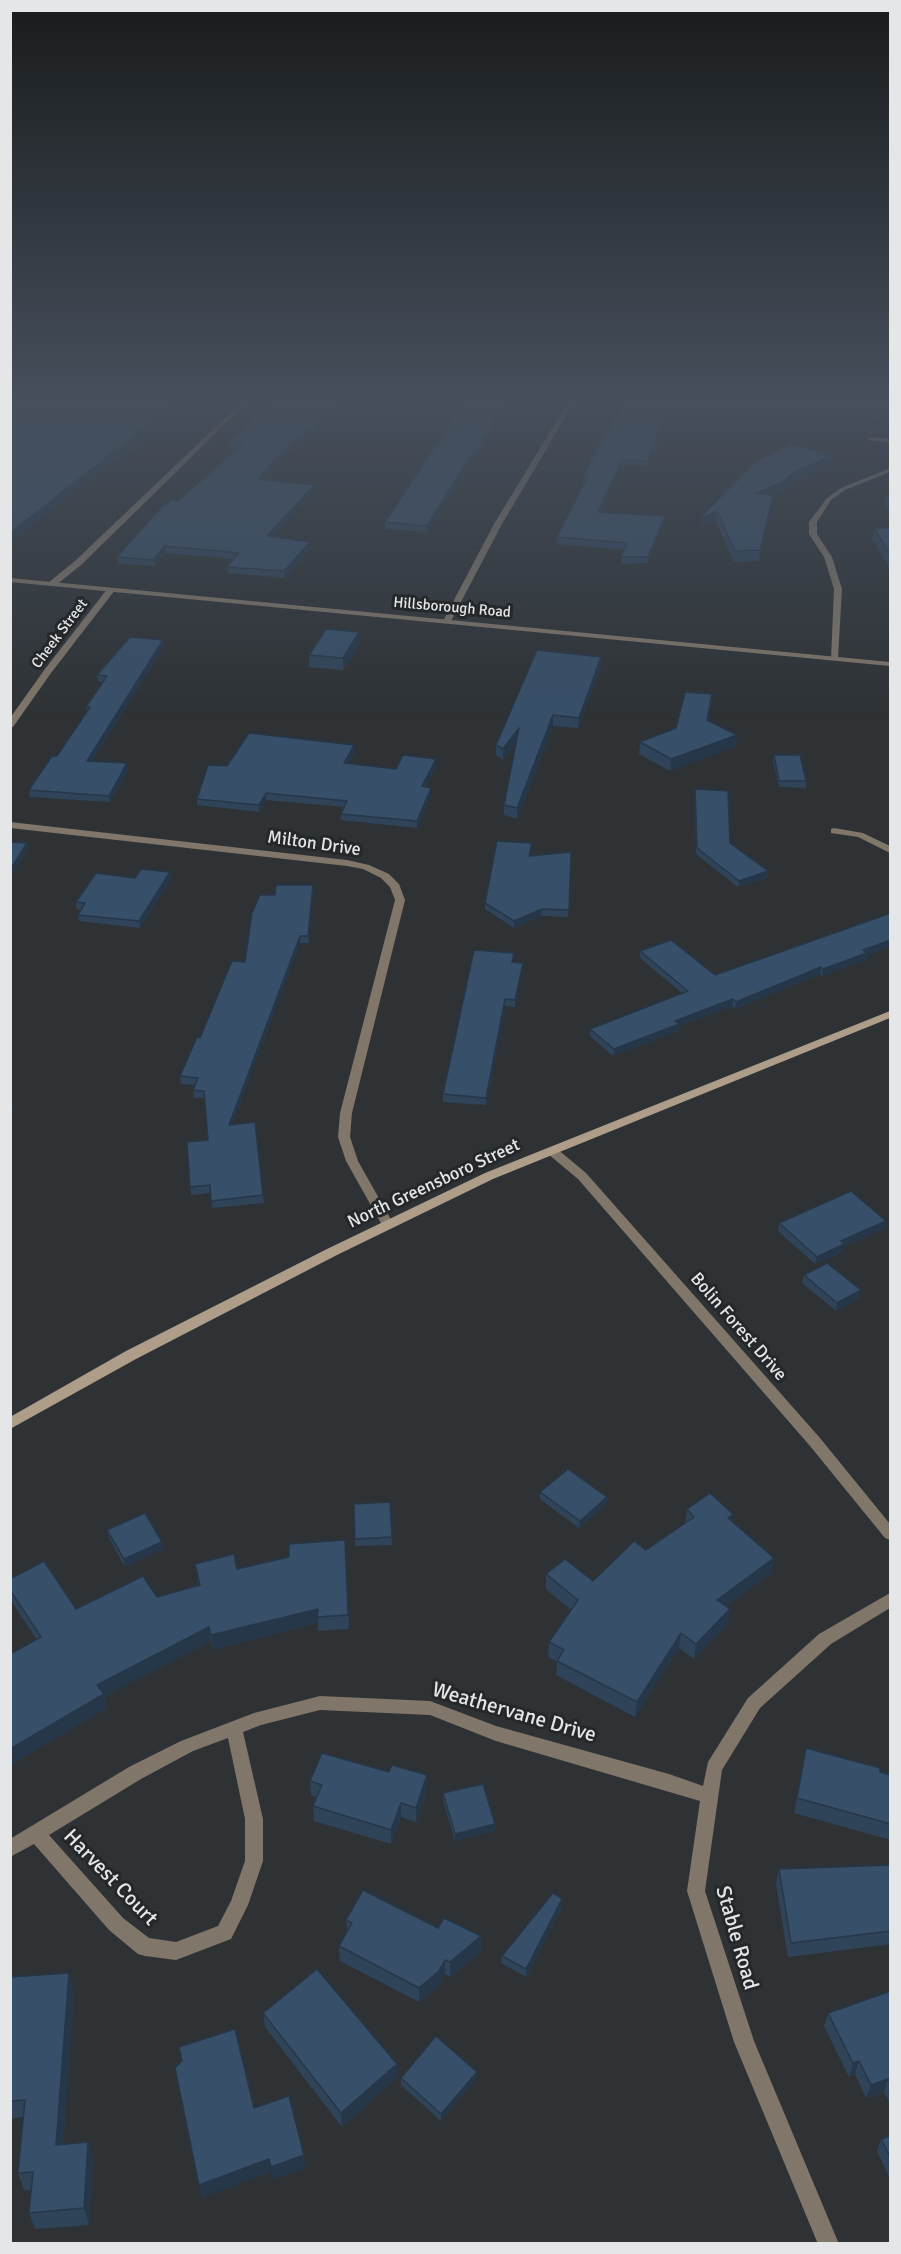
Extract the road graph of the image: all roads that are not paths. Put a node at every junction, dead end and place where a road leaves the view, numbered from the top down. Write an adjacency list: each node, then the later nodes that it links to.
1 (139, 504): 5 (street)
2 (510, 504): 7 (street)
3 (825, 504): 8 (street)
4 (10, 580): 5 (street, Hillsborough Road)
5 (52, 584): 6 (street, Hillsborough Road)
6 (111, 590): 7 (street, Hillsborough Road); 10 (street, Cheek Street)
7 (447, 621): 8 (street, Hillsborough Road)
8 (834, 658): 9 (street, Hillsborough Road)
9 (891, 664)
10 (10, 724)
11 (10, 825): 16 (street, Milton Drive)
12 (834, 831): 13 (street)
13 (891, 850)
14 (891, 1014): 15 (main road, North Greensboro Street)
15 (552, 1150): 16 (main road, North Greensboro Street); 18 (street, Bolin Forest Drive)
16 (388, 1225): 17 (main road, North Greensboro Street)
17 (10, 1424)
18 (891, 1534)
19 (891, 1600): 21 (street, Stable Road)
20 (234, 1728): 21 (street, Weathervane Drive); 22 (street, Weathervane Drive); 22 (street, Harvest Court)
21 (710, 1796): 24 (street, Stable Road)
22 (37, 1834): 23 (street, Weathervane Drive)
23 (10, 1849)
24 (829, 2244)

